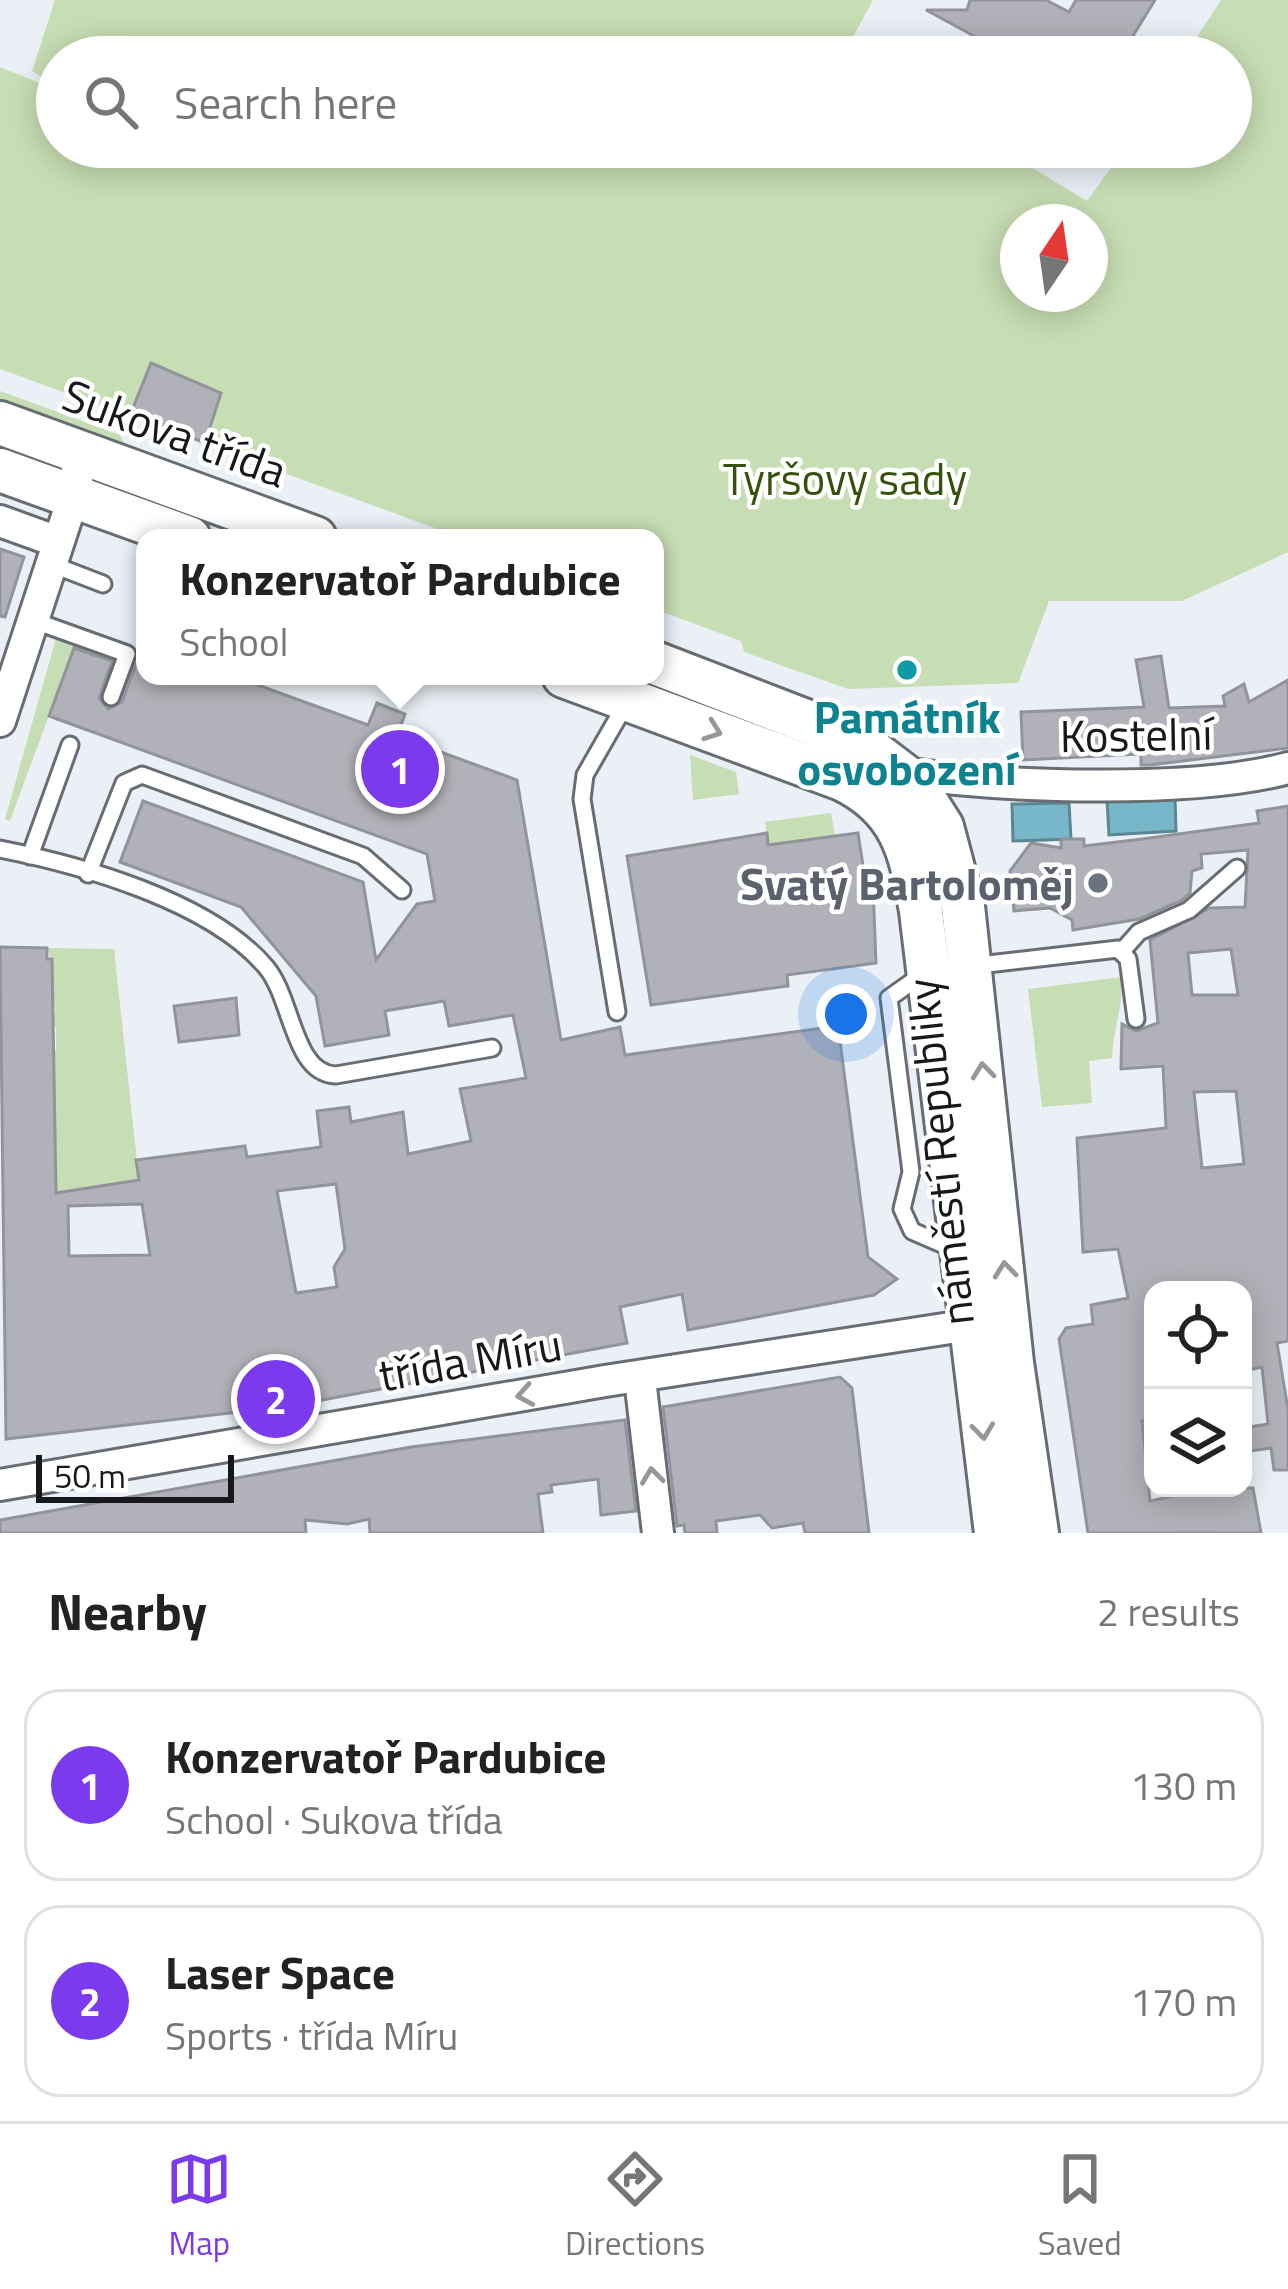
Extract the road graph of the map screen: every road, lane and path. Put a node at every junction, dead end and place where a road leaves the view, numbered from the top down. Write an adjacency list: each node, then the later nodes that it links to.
1 (0, 423): 2 (street, Sukova třída)
2 (70, 447): 4 (street); 5 (street, Sukova třída)
3 (0, 470): 4 (street)
4 (74, 496): 5 (street); 7 (street); 9 (street)
5 (211, 499): 8 (street, Sukova třída)
6 (0, 521): 9 (street)
7 (164, 529)
8 (290, 529)
9 (55, 553): 10 (lane); 11 (street)
10 (103, 584)
11 (32, 620): 14 (lane); 16 (street)
12 (664, 666): 20 (street)
13 (589, 685): 15 (street)
14 (111, 697)
15 (628, 699): 20 (street, one-way to 20); 29 (lane)
16 (0, 721)
17 (70, 746): 23 (lane)
18 (1288, 768): 19 (street, Kostelní)
19 (983, 780): 20 (street, Kostelní); 21 (street)
20 (894, 790): 21 (street, náměstí Republiky); 28 (street, náměstí Republiky)
21 (942, 827): 28 (street, náměstí Republiky)
22 (0, 849): 23 (lane)
23 (30, 856): 25 (lane)
24 (1238, 868): 27 (lane)
25 (88, 874): 26 (lane); 31 (lane)
26 (402, 890)
27 (1123, 950): 28 (lane); 30 (lane)
28 (949, 969): 32 (street, náměstí Republiky); 33 (street, náměstí Republiky, one-way to 28)
29 (616, 1012)
30 (1136, 1018)
31 (492, 1048)
32 (964, 1328): 33 (street); 34 (street, třída Míru); 37 (street, náměstí Republiky, one-way to 37)
33 (1012, 1363): 38 (street, náměstí Republiky)
34 (640, 1379): 35 (street, třída Míru, one-way to 35); 36 (street, one-way to 34)
35 (0, 1485)
36 (658, 1533)
37 (996, 1533)
38 (1037, 1533)

